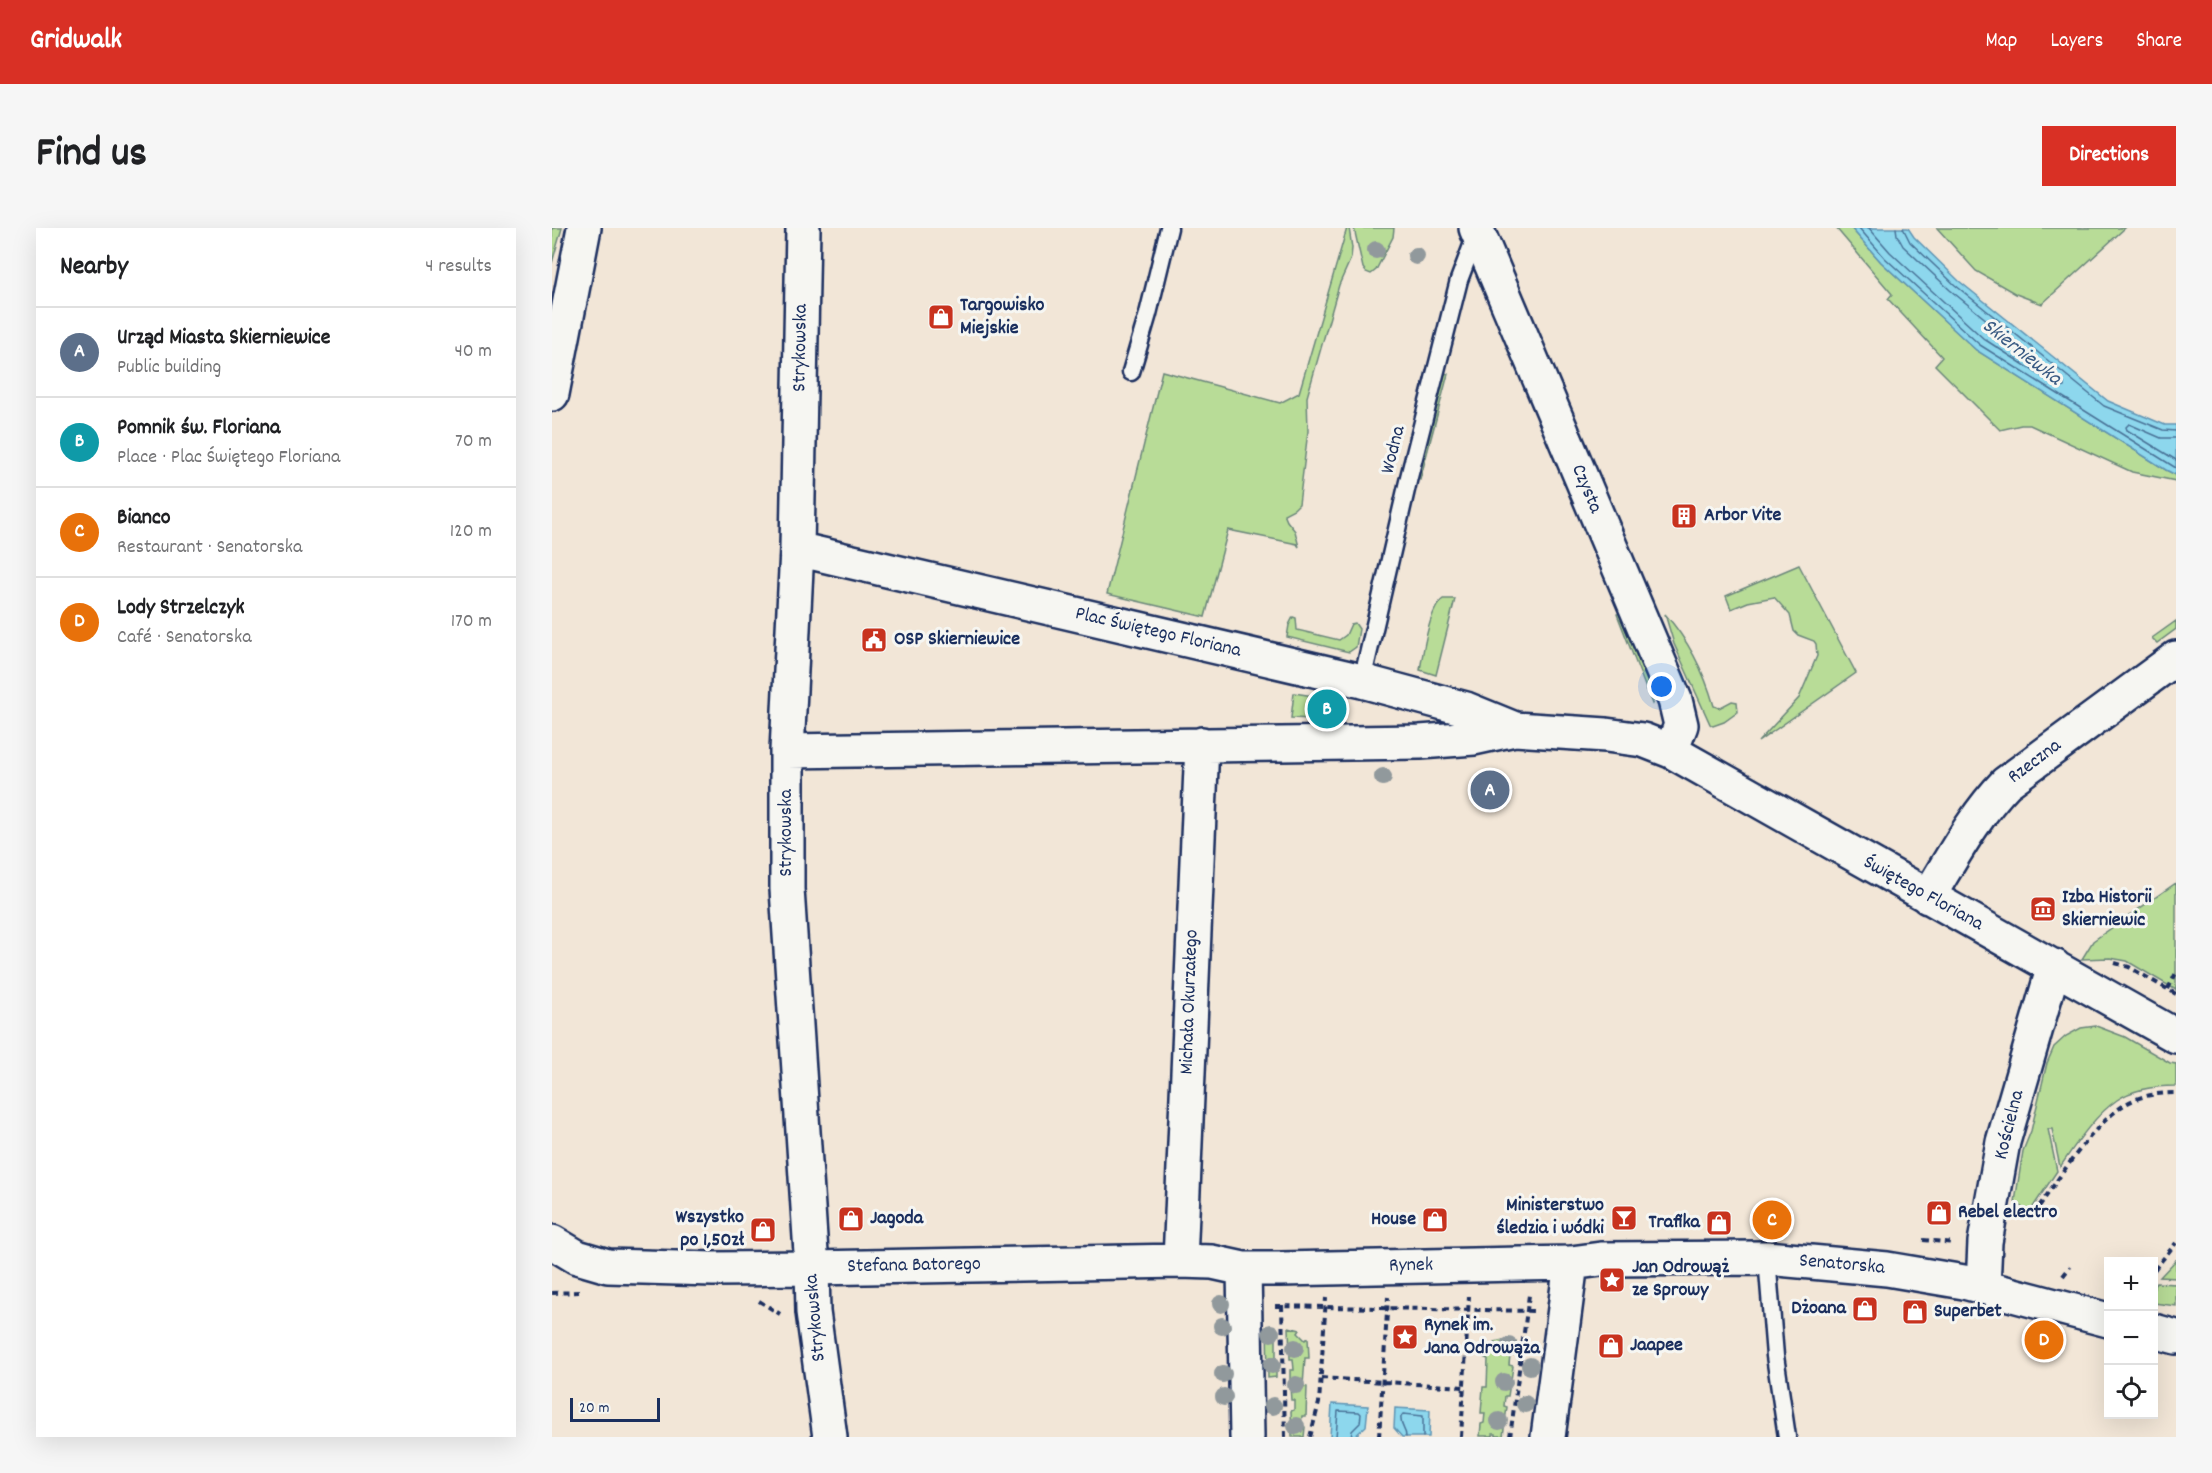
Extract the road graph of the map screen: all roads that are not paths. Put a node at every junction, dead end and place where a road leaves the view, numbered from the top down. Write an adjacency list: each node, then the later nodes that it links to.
1 (584, 228): 6 (street)
2 (803, 228): 7 (street, Strykowska)
3 (1169, 228): 5 (lane)
4 (1472, 229): 9 (lane, Wodna); 13 (street, Czysta)
5 (1131, 372)
6 (552, 394)
7 (797, 549): 9 (street, Plac Świętego Floriana); 12 (street, Strykowska)
8 (2176, 658): 14 (street, Rzeczna)
9 (1362, 681): 10 (street, Plac Świętego Floriana)
10 (1515, 729): 11 (street, Plac Świętego Floriana); 13 (street, Plac Świętego Floriana)
11 (1202, 744): 12 (street, Plac Świętego Floriana); 19 (street, Michała Okurzałego)
12 (787, 751): 21 (street, Strykowska)
13 (1671, 751): 14 (street, Świętego Floriana)
14 (1928, 897): 15 (street, Świętego Floriana)
15 (2054, 966): 16 (street, Świętego Floriana); 23 (street, Kościelna)
16 (2176, 1036)
17 (552, 1242): 21 (street, Stefana Batorego)
18 (1767, 1258): 20 (street, Senatorska); 23 (street, Senatorska); 30 (lane)
19 (1180, 1261): 21 (street, Stefana Batorego); 22 (street, Stefana Batorego)
20 (1571, 1263): 22 (street, Rynek); 29 (street)
21 (812, 1268): 27 (street, Strykowska)
22 (1244, 1269): 28 (street)
23 (1983, 1287): 24 (street, Senatorska)
24 (2104, 1319)
25 (2158, 1332): 26 (street)
26 (2176, 1337)
27 (830, 1437)
28 (1247, 1437)
29 (1548, 1437)
30 (1787, 1437)

